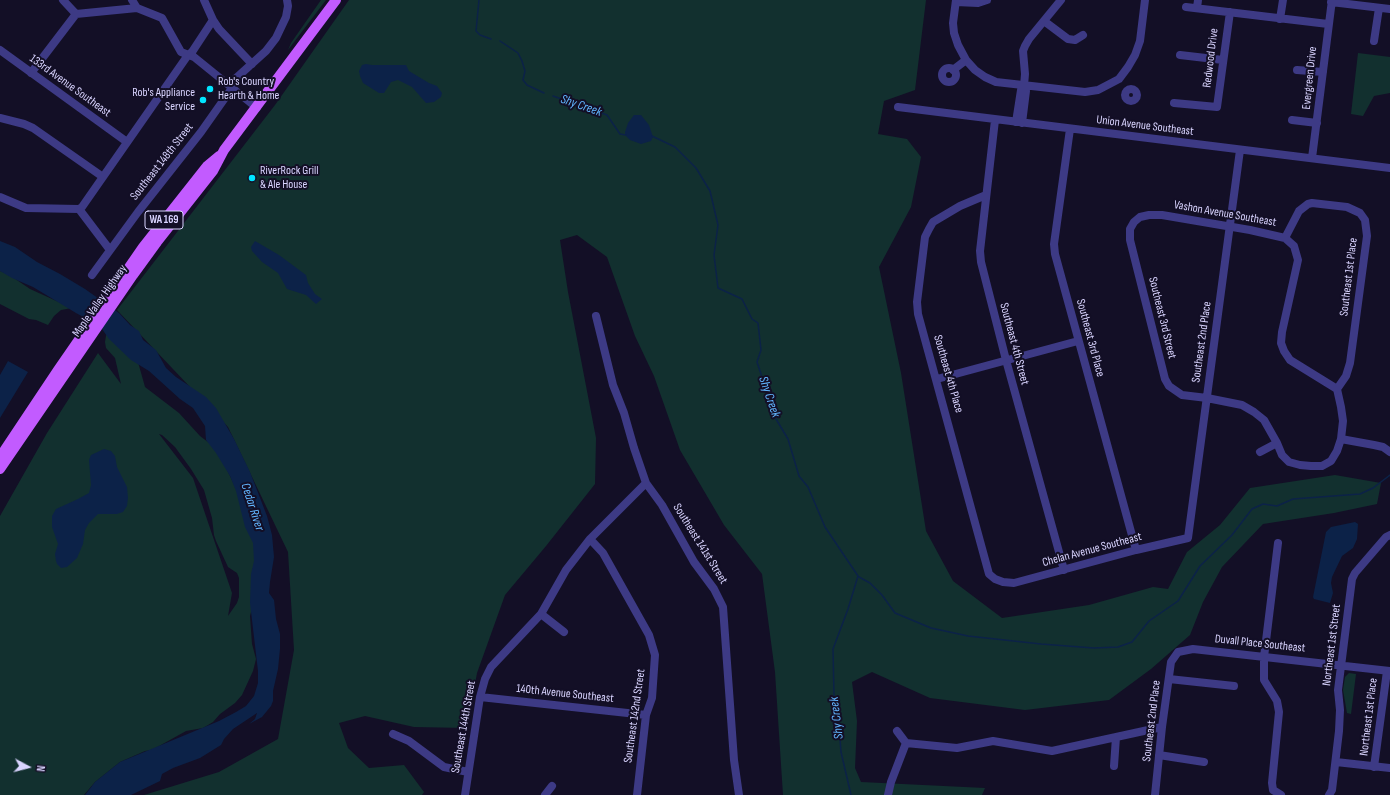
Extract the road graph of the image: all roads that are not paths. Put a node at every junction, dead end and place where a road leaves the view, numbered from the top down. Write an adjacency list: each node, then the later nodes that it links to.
1 (63, 0): 18 (street)
2 (132, 0): 14 (street)
3 (204, 0): 20 (street)
4 (336, 0): 41 (main road, Maple Valley Highway / WA 169)
5 (987, 0): 9 (street)
6 (1061, 0): 21 (street)
7 (1146, 0): 35 (street)
8 (1283, 0): 19 (street)
9 (956, 1): 28 (street)
10 (1332, 1): 15 (street); 22 (street, Evergreen Drive)
11 (288, 3): 30 (street, Southeast 148th Street)
12 (1198, 4): 13 (street); 17 (street)
13 (1186, 7)
14 (137, 8): 18 (street); 26 (street)
15 (1379, 8): 16 (street); 24 (street)
16 (1390, 9)
17 (1230, 12): 19 (street); 29 (street, Redwood Drive)
18 (76, 14): 34 (street)
19 (1280, 19): 22 (street)
20 (213, 20): 26 (street); 30 (street)
21 (1044, 22): 23 (street); 36 (street)
22 (1328, 24): 33 (street, Evergreen Drive)
23 (1083, 35)
24 (1374, 40)
25 (0, 50): 34 (street, 133rd Avenue Southeast)
26 (188, 55): 37 (street); 48 (street)
27 (1180, 55): 29 (street)
28 (966, 60): 31 (street); 36 (street)
29 (1223, 60): 39 (street, Redwood Drive)
30 (252, 64): 37 (street, Southeast 148th Street)
31 (953, 70)
32 (1297, 70): 33 (street)
33 (1323, 72): 46 (street, Evergreen Drive)
34 (31, 73): 48 (street, 133rd Avenue Southeast)
35 (1119, 79): 36 (street); 38 (street)
36 (1024, 86): 45 (street)
37 (232, 88): 41 (street); 59 (street, Southeast 148th Street)
38 (1127, 90)
39 (1174, 103)
40 (898, 107): 43 (street, Union Avenue Southeast)
41 (257, 108): 62 (main road, Maple Valley Highway / WA 169)
42 (0, 118): 52 (street)
43 (995, 120): 45 (street, Union Avenue Southeast); 53 (street, Southeast 4th Street)
44 (1292, 120): 46 (street)
45 (1019, 122): 47 (street, Union Avenue Southeast)
46 (1317, 123): 50 (street, Evergreen Drive)
47 (1070, 129): 49 (street, Union Avenue Southeast); 63 (street, Southeast 3rd Place)
48 (127, 142): 52 (street)
49 (1240, 150): 50 (street, Union Avenue Southeast); 57 (street, Southeast 2nd Place)
50 (1312, 158): 51 (street, Union Avenue Southeast)
51 (1390, 168)
52 (103, 177): 55 (street)
53 (986, 195): 64 (street, Southeast 4th Street); 65 (street, Southeast 4th Place)
54 (0, 197): 55 (street)
55 (79, 209): 59 (street)
56 (1140, 217): 57 (street, Vashon Avenue Southeast); 67 (street, Southeast 3rd Street)
57 (1230, 226): 58 (street, Vashon Avenue Southeast); 67 (street, Southeast 2nd Place)
58 (1285, 238): 66 (street, Vashon Avenue Southeast); 66 (street, Southeast 1st Place)
59 (110, 250): 60 (street, Southeast 148th Street)
60 (92, 275)
61 (596, 316): 74 (street, Southeast 141st Street)
62 (84, 339): 72 (main road, Maple Valley Highway / WA 169); 73 (main road, Maple Valley Highway / WA 169)
63 (1078, 341): 64 (street); 79 (street, Southeast 3rd Place)
64 (1006, 360): 65 (street); 80 (street, Southeast 4th Street)
65 (937, 379): 81 (street, Southeast 4th Place)
66 (1337, 389): 68 (street)
67 (1207, 398): 69 (street, Southeast 3rd Street); 76 (street, Southeast 2nd Place)
68 (1341, 439): 69 (street, Southeast 3rd Street); 71 (street)
69 (1277, 443): 70 (street)
70 (1260, 452)
71 (1390, 452)
72 (0, 456)
73 (0, 469)
74 (646, 483): 77 (street, Southeast 144th Street); 108 (street, Southeast 141st Street)
75 (1390, 535): 86 (street, Northeast 1st Street)
76 (1188, 538): 79 (street, Chelan Avenue Southeast)
77 (590, 539): 82 (street, Southeast 144th Street); 91 (street, Southeast 142nd Street)
78 (1278, 543): 85 (street)
79 (1136, 550): 80 (street, Chelan Avenue Southeast)
80 (1064, 570): 81 (street, Chelan Avenue Southeast)
81 (1003, 582)
82 (541, 614): 83 (street); 90 (street, Southeast 144th Street)
83 (564, 632)
84 (1178, 652): 85 (street, Duvall Place Southeast); 88 (street, Southeast 2nd Place)
85 (1264, 657): 86 (street, Duvall Place Southeast); 111 (street)
86 (1340, 665): 87 (street, Duvall Place Southeast); 99 (street, Northeast 1st Street)
87 (1388, 671): 101 (street, Northeast 1st Place)
88 (1169, 679): 89 (street); 92 (street, Southeast 2nd Place)
89 (1234, 686)
90 (480, 697): 91 (street, 140th Avenue Southeast); 103 (street, Southeast 144th Street)
91 (646, 715): 107 (street, Southeast 142nd Street)
92 (1162, 727): 95 (street); 97 (street, Southeast 2nd Place)
93 (897, 731): 96 (street)
94 (393, 734): 103 (street)
95 (1116, 737): 96 (street); 100 (street)
96 (906, 743): 109 (street)
97 (1159, 755): 98 (street); 110 (street, Southeast 2nd Place)
98 (1204, 762)
99 (1336, 762): 101 (street); 112 (street, Northeast 1st Street)
100 (1114, 766)
101 (1374, 767): 102 (street)
102 (1390, 768)
103 (468, 772): 105 (street, Southeast 144th Street)
104 (552, 786): 106 (street)
105 (465, 795)
106 (545, 795)
107 (637, 795)
108 (740, 795)
109 (888, 795)
110 (1155, 795)
111 (1281, 795)
112 (1329, 795)

